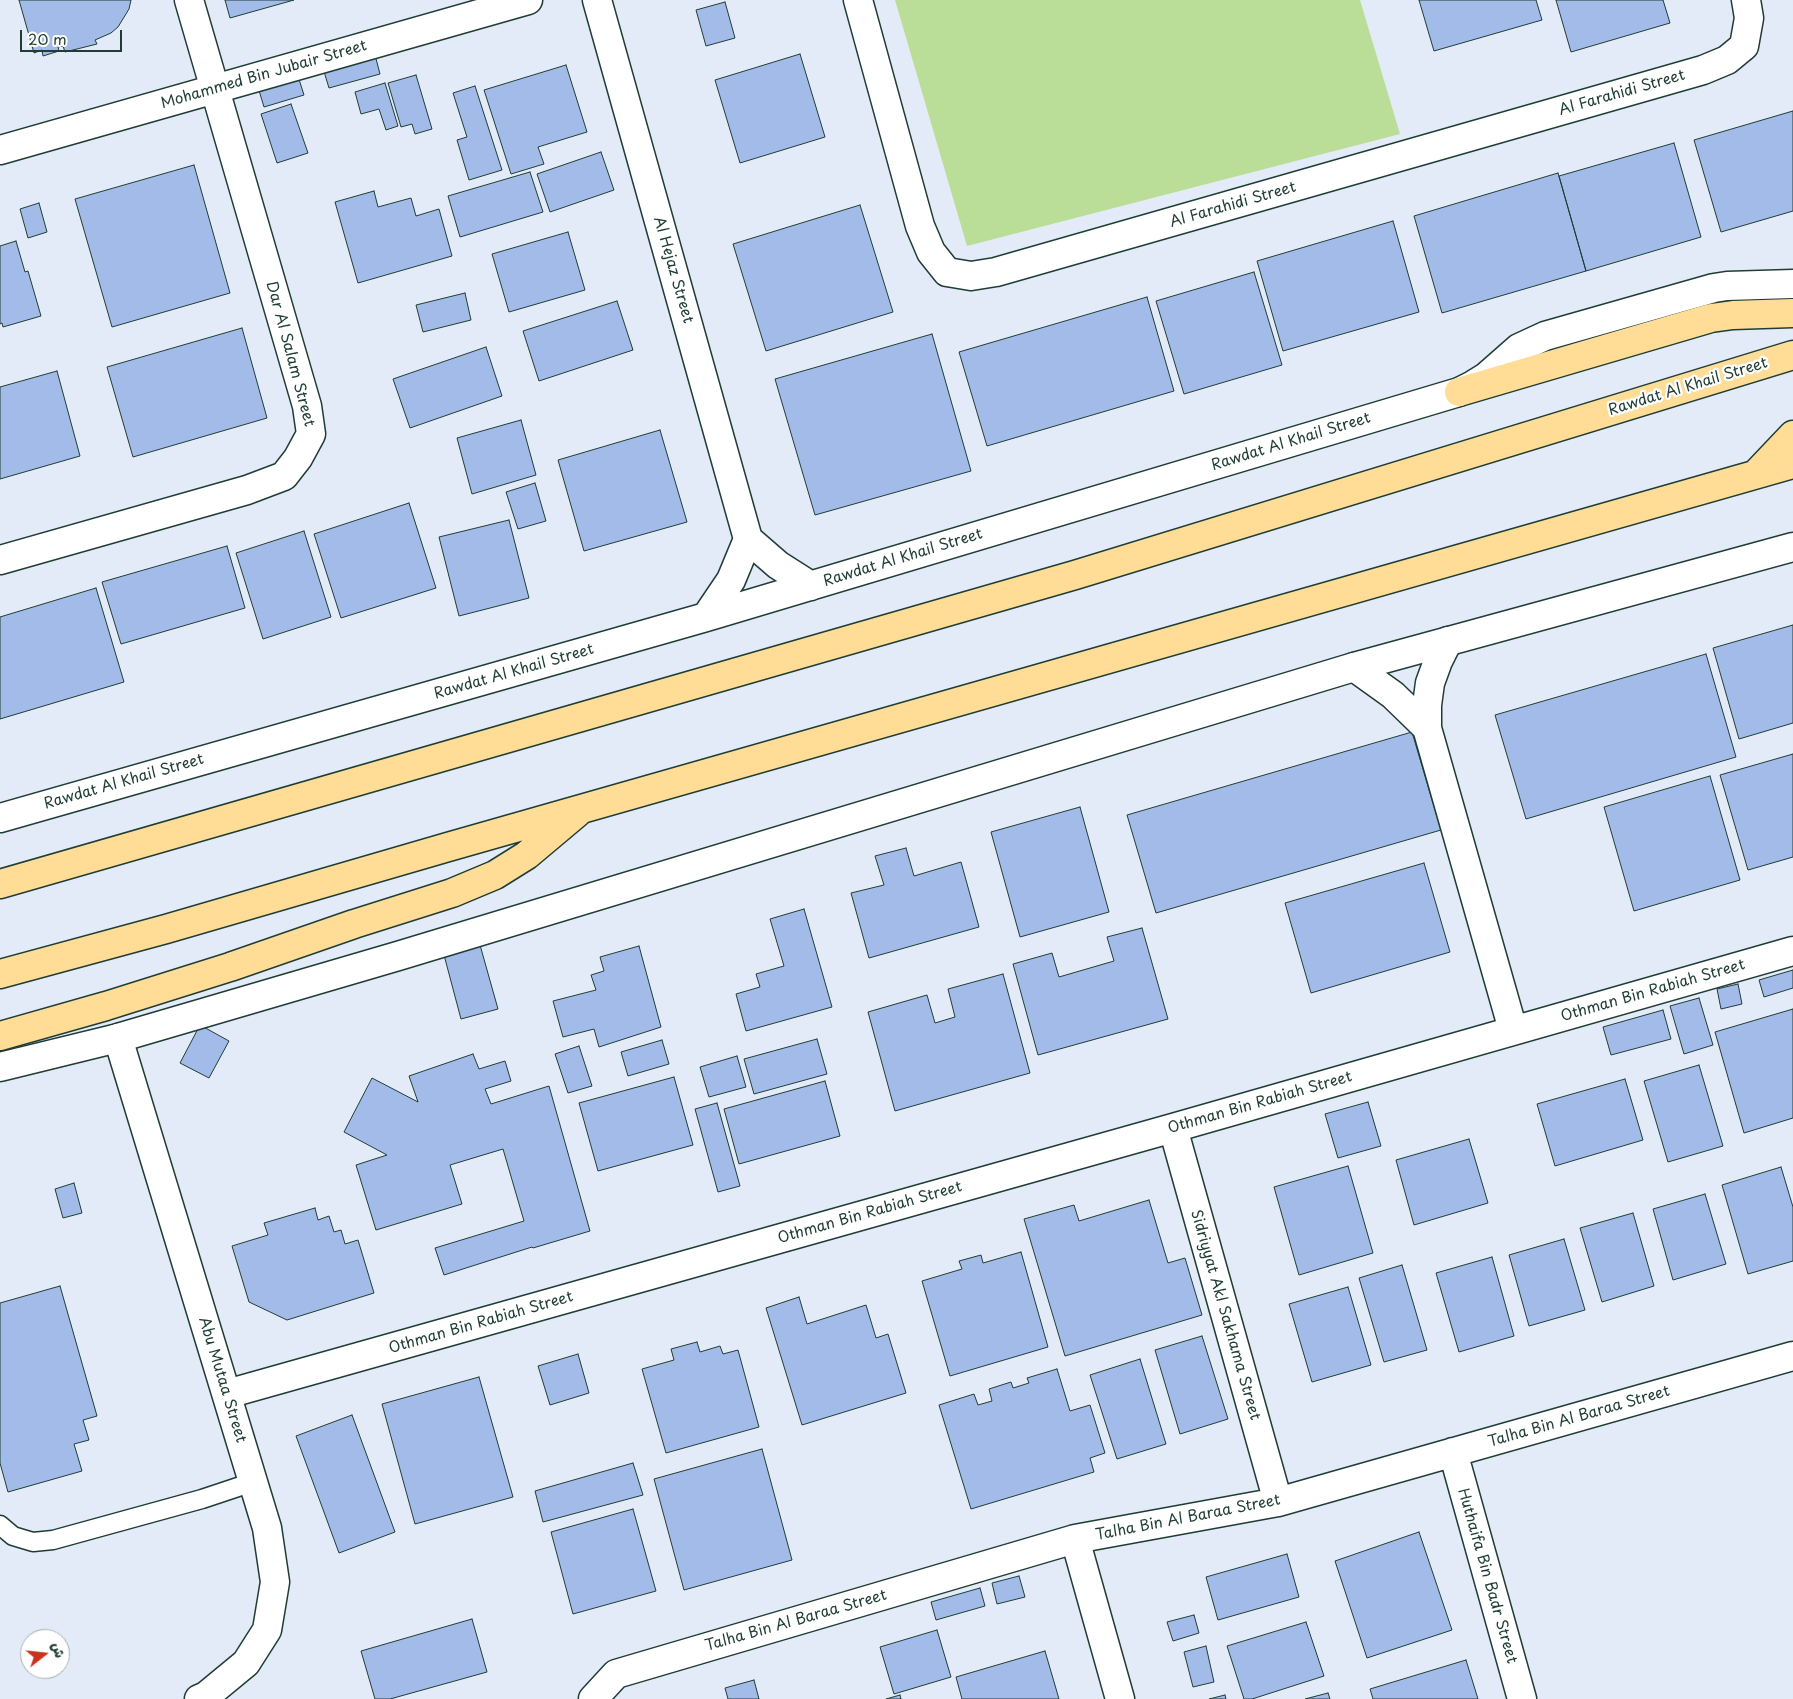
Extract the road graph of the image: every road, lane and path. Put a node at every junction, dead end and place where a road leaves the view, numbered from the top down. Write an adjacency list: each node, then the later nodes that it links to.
1 (189, 0): 6 (street, Dar Al Salam Street)
2 (528, 0): 6 (street, Mohammed Bin Jubair Street)
3 (597, 0): 15 (street, Al Hejaz Street)
4 (858, 0): 5 (street, Al Farahidi Street)
5 (1746, 0)
6 (215, 89): 7 (street, Mohammed Bin Jubair Street); 17 (street, Dar Al Salam Street)
7 (0, 150)
8 (1793, 284): 11 (street, Rawdat Al Khail Street)
9 (1793, 313): 11 (main road)
10 (1793, 355): 25 (main road, Rawdat Al Khail Street)
11 (1459, 392): 18 (street, Rawdat Al Khail Street)
12 (1793, 435): 14 (main road)
13 (1793, 464): 14 (main road)
14 (1756, 474): 23 (main road)
15 (748, 539): 18 (street); 19 (street)
16 (1793, 547): 20 (street)
17 (0, 560)
18 (811, 586): 19 (street, Rawdat Al Khail Street)
19 (706, 617): 24 (street, Rawdat Al Khail Street)
20 (1448, 641): 21 (street); 22 (street)
21 (1354, 667): 22 (street); 30 (street)
22 (1427, 728): 28 (street)
23 (582, 809): 27 (main road); 29 (main road)
24 (0, 818)
25 (0, 884)
26 (1793, 951): 28 (street, Othman Bin Rabiah Street)
27 (0, 974)
28 (1513, 1030): 32 (street, Othman Bin Rabiah Street)
29 (0, 1036)
30 (118, 1038): 31 (street); 34 (street, Abu Mutaa Street)
31 (0, 1066)
32 (1172, 1128): 34 (street, Othman Bin Rabiah Street); 37 (street, Sidriyyat Akl Sakhama Street)
33 (1793, 1356): 35 (street, Talha Bin Al Baraa Street)
34 (227, 1394): 36 (street, Abu Mutaa Street)
35 (1453, 1452): 37 (street, Talha Bin Al Baraa Street); 43 (street, Huthaifa Bin Badr Street)
36 (253, 1482): 38 (lane); 40 (street, Abu Mutaa Street)
37 (1278, 1502): 39 (street, Talha Bin Al Baraa Street)
38 (0, 1525)
39 (1075, 1539): 41 (street, Talha Bin Al Baraa Street); 42 (street)
40 (198, 1699)
41 (593, 1699)
42 (1120, 1699)
43 (1522, 1699)

